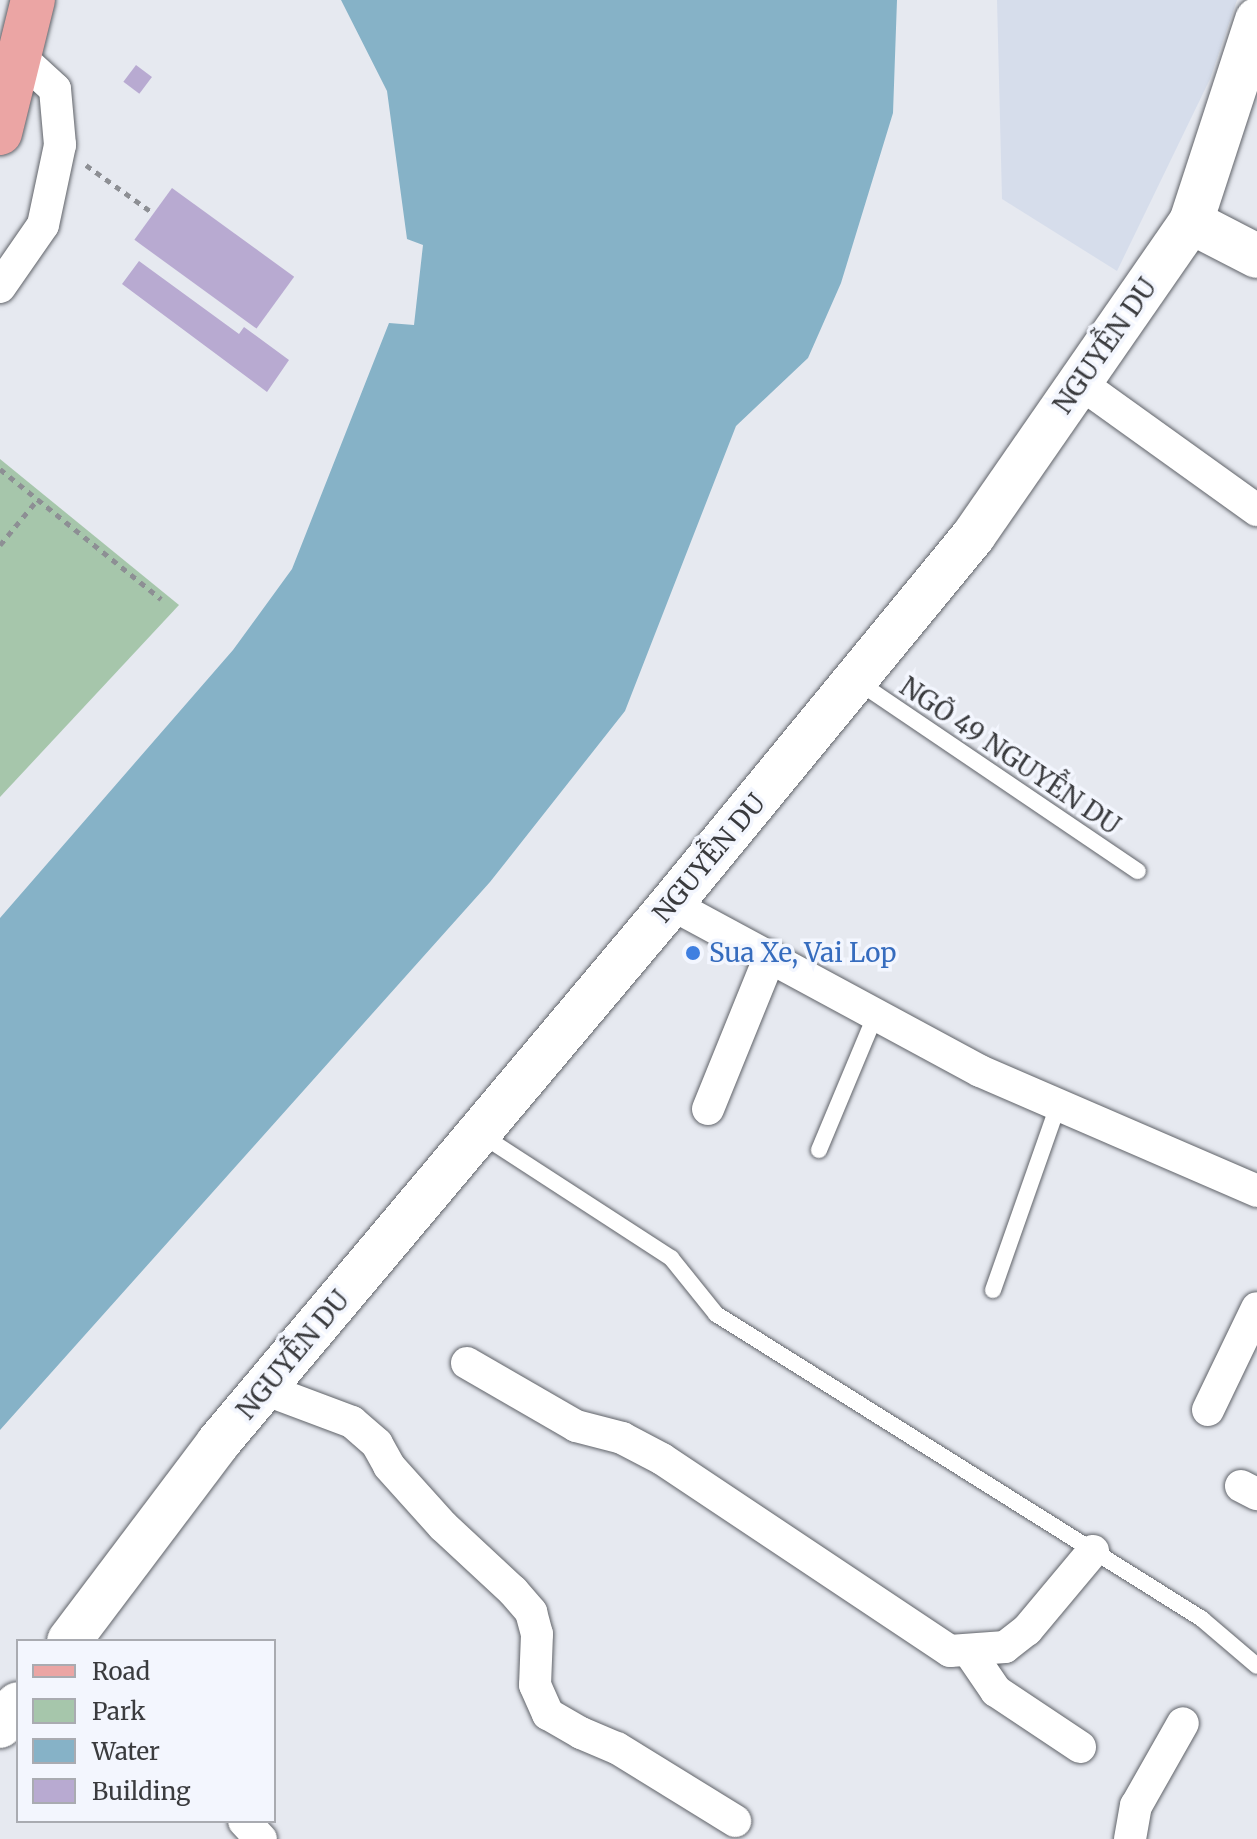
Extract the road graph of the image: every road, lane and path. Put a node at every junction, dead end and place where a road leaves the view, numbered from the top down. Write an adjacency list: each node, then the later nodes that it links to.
1 (33, 0): 3 (main road)
2 (1257, 20): 7 (main road, NGUYỄN DU)
3 (18, 55): 4 (main road); 5 (street)
4 (0, 133)
5 (60, 145): 6 (path); 9 (street)
6 (153, 213)
7 (1191, 222): 8 (main road); 10 (main road, NGUYỄN DU)
8 (1257, 256)
9 (0, 287)
10 (1080, 383): 13 (street); 16 (main road, NGUYỄN DU)
11 (0, 469): 12 (path)
12 (38, 499): 14 (path); 15 (path)
13 (1257, 510)
14 (0, 545)
15 (161, 599)
16 (855, 680): 17 (lane, NGÕ 49 NGUYỄN DU); 18 (main road, NGUYỄN DU)
17 (1138, 871)
18 (671, 904): 19 (street); 23 (main road, NGUYỄN DU)
19 (770, 956): 20 (street); 22 (street)
20 (876, 1014): 21 (street); 24 (lane)
21 (1058, 1105): 25 (street); 26 (lane)
22 (708, 1109)
23 (479, 1133): 29 (main road, NGUYỄN DU); 31 (lane)
24 (819, 1150)
25 (1257, 1191)
26 (993, 1290)
27 (1257, 1308): 30 (street)
28 (467, 1363): 33 (street)
29 (264, 1389): 32 (main road, NGUYỄN DU); 39 (street)
30 (1208, 1410)
31 (1093, 1551): 33 (street); 34 (lane)
32 (71, 1639)
33 (968, 1650): 38 (street)
34 (1257, 1666)
35 (16, 1706): 37 (main road)
36 (1183, 1723): 42 (street)
37 (0, 1726)
38 (1080, 1747)
39 (735, 1821)
40 (246, 1823): 41 (street)
41 (261, 1839)
42 (1130, 1839)

